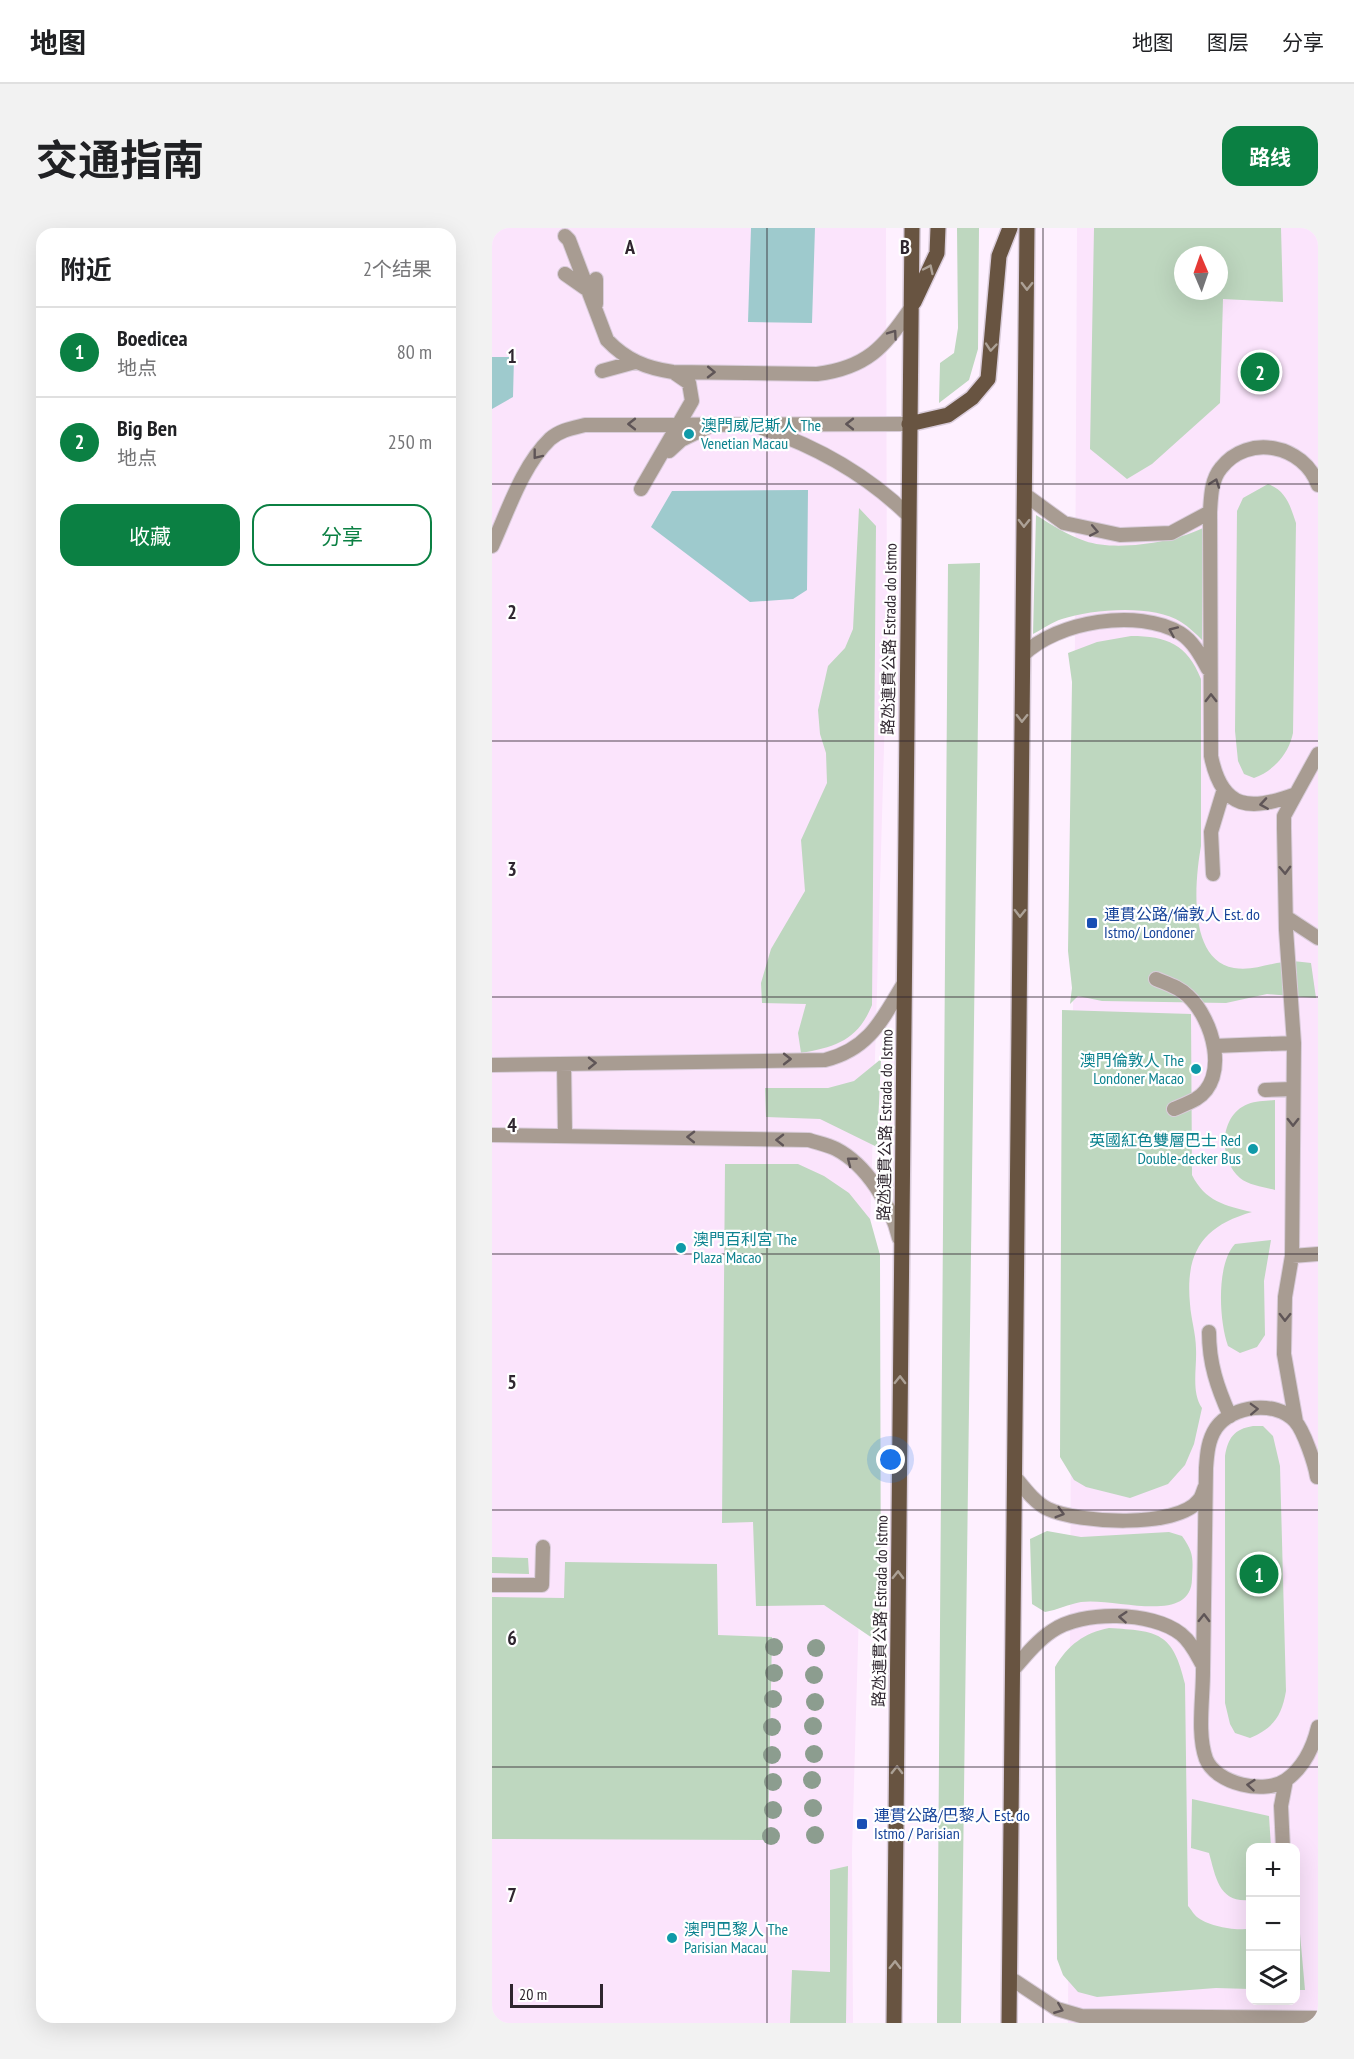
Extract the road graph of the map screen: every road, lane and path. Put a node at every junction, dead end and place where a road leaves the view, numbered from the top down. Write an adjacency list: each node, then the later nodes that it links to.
1 (912, 228): 8 (main road, 路氹連貫公路 Estrada do Istmo)
2 (938, 228): 8 (main road, one-way to 2)
3 (1010, 228): 15 (main road, one-way to 15)
4 (1027, 228): 19 (main road, one-way to 19)
5 (565, 236): 7 (lane)
6 (565, 274): 7 (lane)
7 (591, 284): 9 (lane)
8 (911, 308): 11 (lane, one-way to 8); 15 (main road, 路氹連貫公路 Estrada do Istmo)
9 (635, 362): 10 (lane); 11 (lane)
10 (602, 371)
11 (673, 372): 12 (lane)
12 (679, 424): 13 (lane); 16 (lane); 22 (lane, one-way to 22)
13 (716, 424): 14 (lane); 16 (lane)
14 (750, 424): 15 (lane, one-way to 14); 21 (lane)
15 (909, 424): 21 (main road, 路氹連貫公路 Estrada do Istmo)
16 (653, 468): 18 (lane)
17 (1318, 485): 20 (lane, one-way to 17)
18 (641, 489)
19 (1024, 495): 20 (lane, one-way to 20); 23 (main road, one-way to 23)
20 (1210, 512): 24 (lane)
21 (908, 515): 32 (main road, 路氹連貫公路 Estrada do Istmo)
22 (492, 546)
23 (1023, 655): 24 (lane, one-way to 23); 49 (main road, one-way to 49)
24 (1210, 674): 26 (lane, one-way to 24)
25 (1318, 754): 27 (lane)
26 (1224, 789): 27 (lane, one-way to 26); 28 (lane)
27 (1296, 794): 29 (lane, one-way to 29)
28 (1213, 874)
29 (1286, 912): 30 (lane); 33 (lane)
30 (1318, 938)
31 (1156, 979): 34 (lane)
32 (904, 983): 35 (lane, one-way to 32); 42 (main road, 路氹連貫公路 Estrada do Istmo)
33 (1294, 1043): 34 (lane); 37 (lane)
34 (1214, 1046): 39 (lane)
35 (564, 1064): 36 (lane); 40 (lane)
36 (492, 1065)
37 (1293, 1089): 38 (lane); 44 (lane, one-way to 44)
38 (1265, 1090)
39 (1174, 1108)
40 (565, 1134): 41 (lane); 42 (lane, one-way to 40)
41 (492, 1135)
42 (902, 1246): 60 (main road, 路氹連貫公路 Estrada do Istmo, one-way to 42)
43 (1318, 1254): 44 (lane)
44 (1292, 1256): 47 (lane, one-way to 47)
45 (1209, 1332): 46 (lane)
46 (1230, 1416): 47 (lane, one-way to 47); 50 (lane)
47 (1296, 1422): 48 (lane)
48 (1317, 1477)
49 (1015, 1478): 50 (lane, one-way to 50); 54 (main road)
50 (1206, 1485): 53 (lane, one-way to 50)
51 (543, 1547): 52 (lane)
52 (492, 1585)
53 (1203, 1666): 54 (lane, one-way to 54); 56 (lane, one-way to 53)
54 (1013, 1670): 58 (main road)
55 (1318, 1727): 56 (lane)
56 (1286, 1780): 57 (lane)
57 (1283, 1843)
58 (1010, 1978): 59 (lane, one-way to 59); 61 (main road)
59 (1318, 2018)
60 (894, 2023)
61 (1010, 2023)

